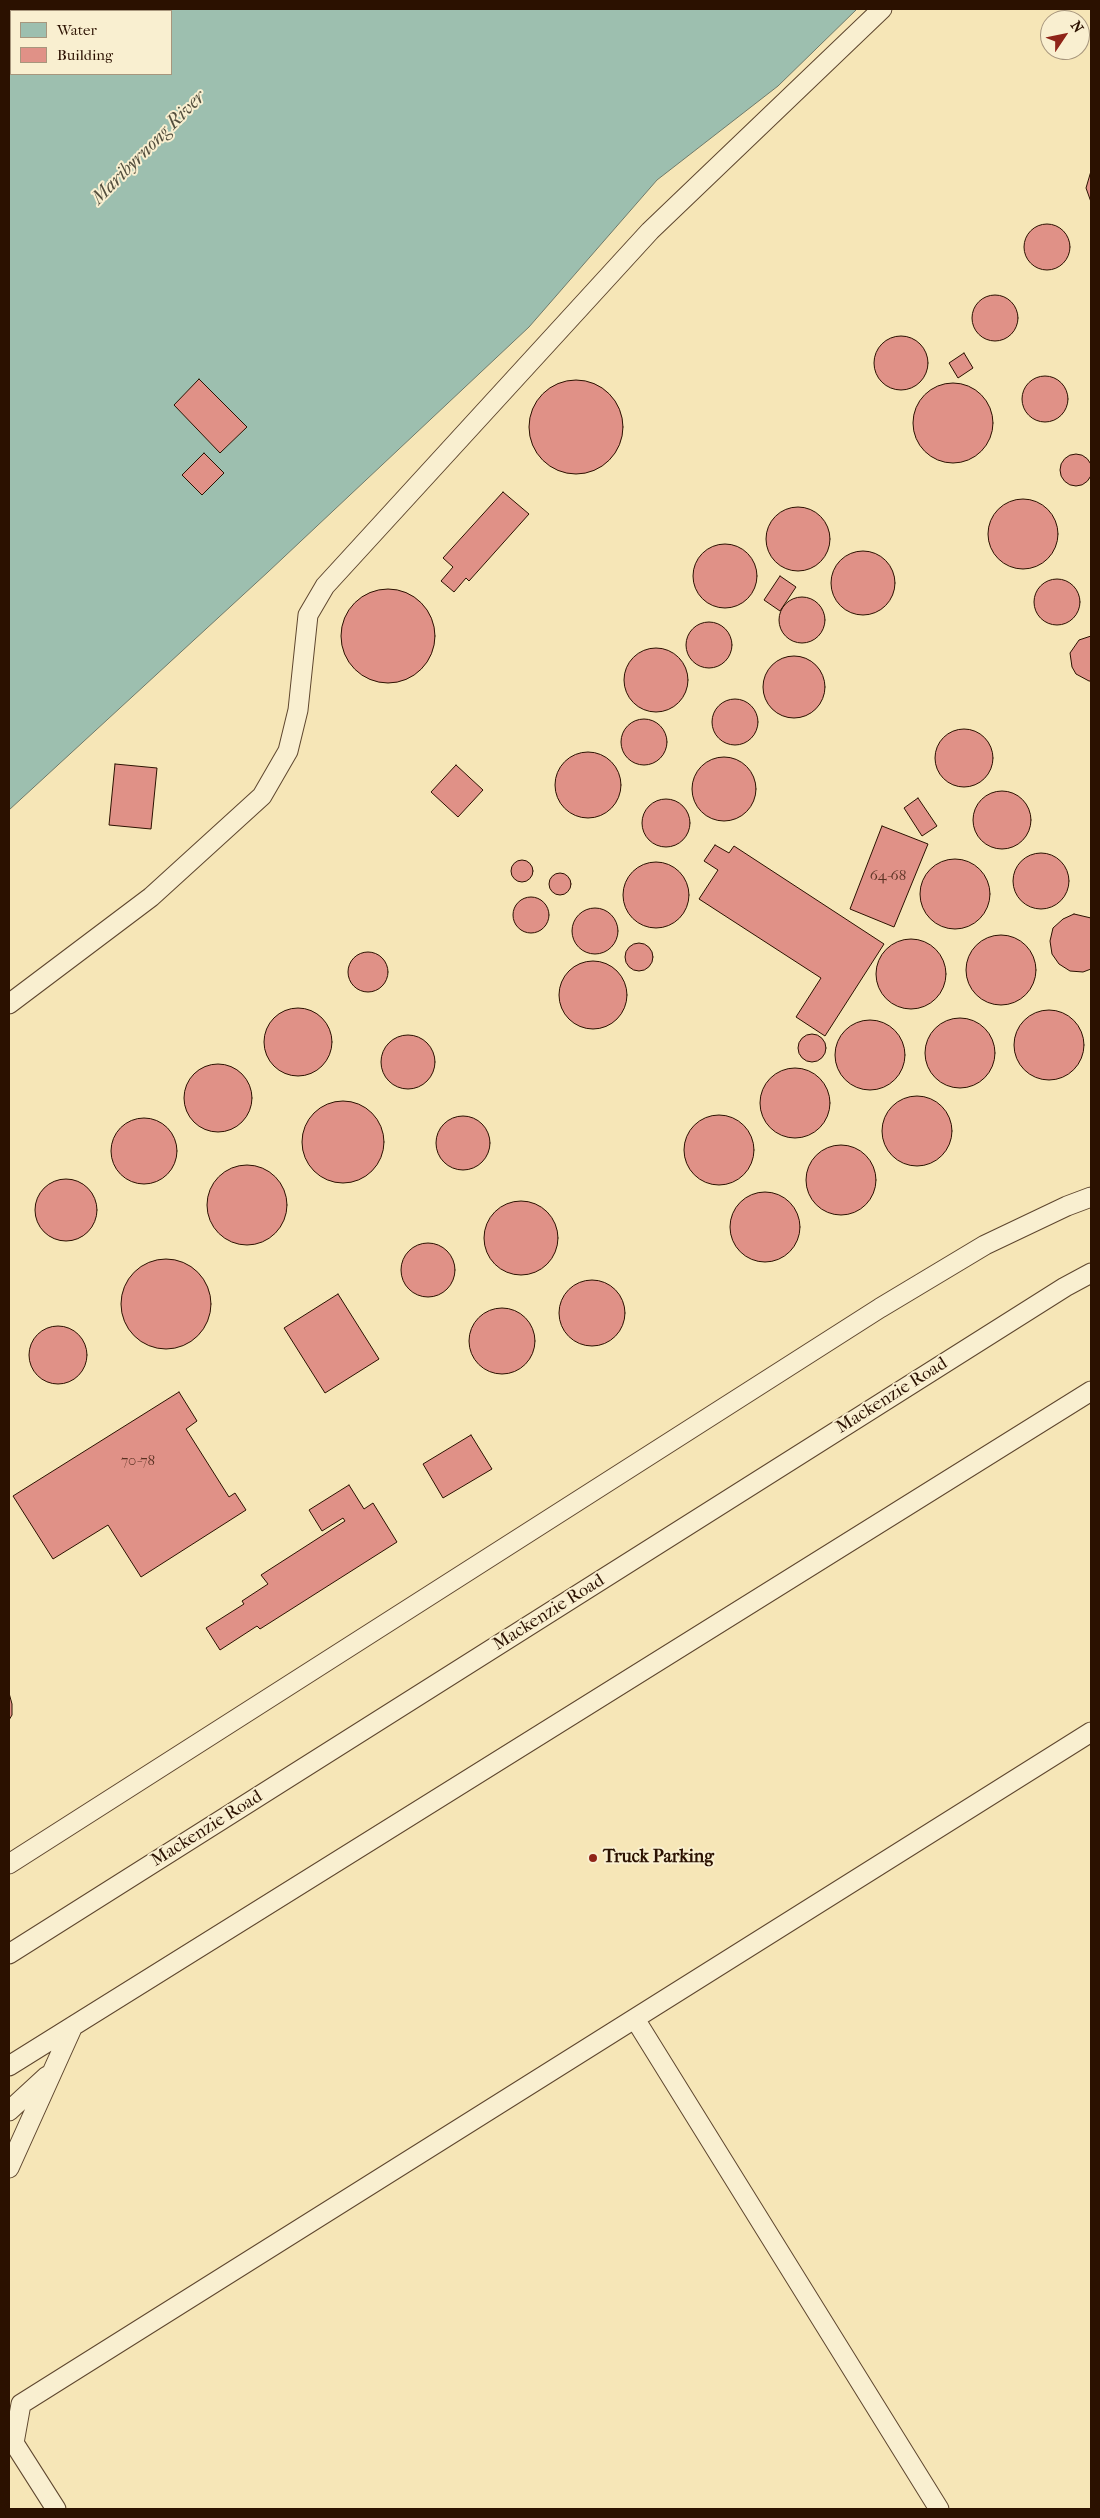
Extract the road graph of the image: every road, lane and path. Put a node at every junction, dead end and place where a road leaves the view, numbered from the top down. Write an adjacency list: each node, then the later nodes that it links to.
1 (882, 9): 2 (lane)
2 (9, 1004)
3 (1091, 1196): 7 (lane)
4 (1091, 1274): 8 (lane, Mackenzie Road)
5 (1091, 1391): 10 (lane)
6 (1091, 1732): 9 (lane)
7 (9, 1864)
8 (9, 1954)
9 (635, 2018): 17 (lane); 19 (lane)
10 (73, 2026): 11 (lane); 12 (lane)
11 (9, 2066)
12 (54, 2070): 13 (lane); 14 (lane)
13 (9, 2111)
14 (24, 2134): 15 (lane); 16 (lane)
15 (9, 2148)
16 (9, 2168)
17 (15, 2408): 18 (lane)
18 (56, 2509)
19 (939, 2509)

